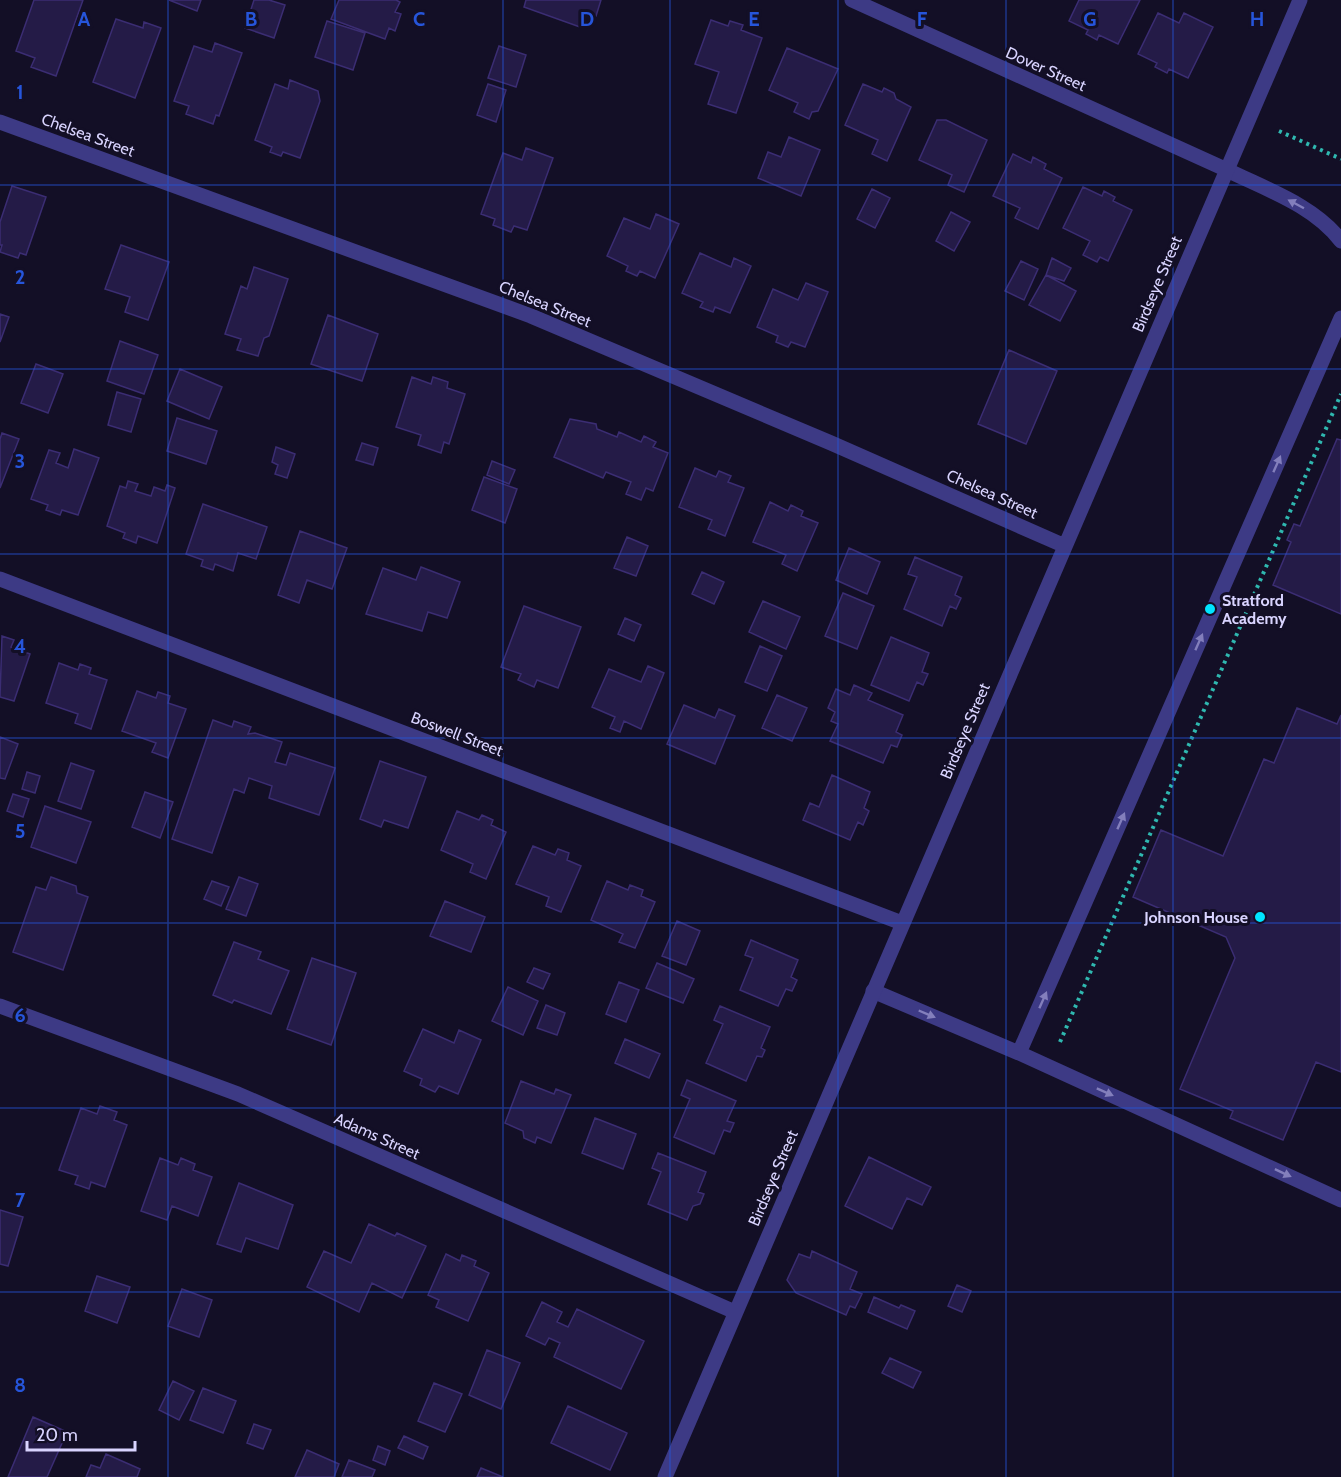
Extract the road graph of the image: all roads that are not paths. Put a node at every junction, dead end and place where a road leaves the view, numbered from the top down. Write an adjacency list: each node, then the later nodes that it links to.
1 (852, 0): 4 (street, Dover Street)
2 (1300, 0): 4 (street, Birdseye Street)
3 (0, 123): 7 (street, Chelsea Street)
4 (1225, 169): 5 (street, Dover Street, one-way to 4); 7 (street, Birdseye Street)
5 (1341, 241)
6 (1341, 318): 12 (street, one-way to 6)
7 (1065, 546): 9 (street, Birdseye Street)
8 (0, 579): 9 (street, Boswell Street)
9 (902, 923): 10 (street, Birdseye Street)
10 (873, 991): 12 (street, one-way to 12); 14 (street, Birdseye Street)
11 (0, 1006): 14 (street, Adams Street)
12 (1019, 1053): 13 (street, one-way to 13)
13 (1341, 1200)
14 (735, 1312): 15 (street, Birdseye Street)
15 (664, 1477)

